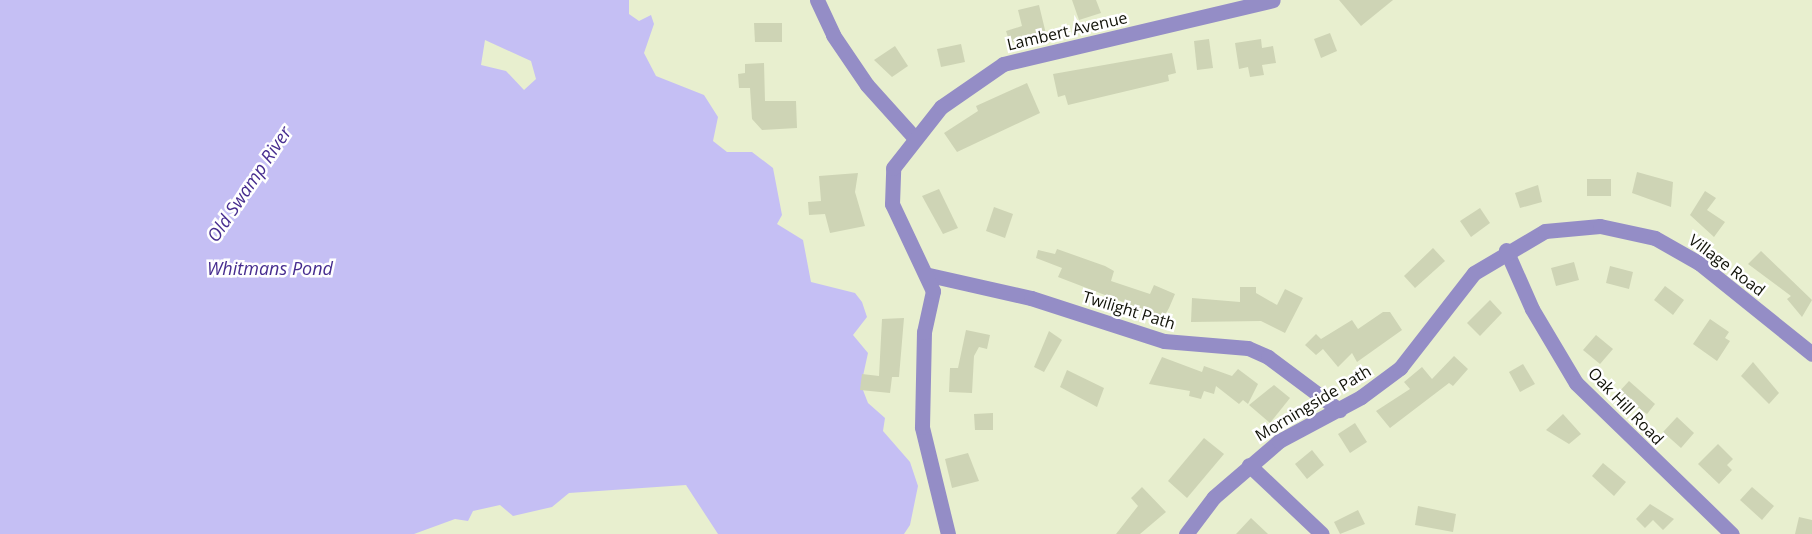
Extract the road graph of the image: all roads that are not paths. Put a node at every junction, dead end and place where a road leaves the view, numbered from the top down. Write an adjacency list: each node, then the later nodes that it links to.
1 (817, 0): 3 (street)
2 (1273, 0): 3 (street, Lambert Avenue)
3 (913, 136): 5 (street, Lambert Avenue)
4 (1506, 249): 6 (street, Village Road); 7 (street, Morningside Path); 12 (street, Oak Hill Road)
5 (929, 275): 7 (street, Twilight Path); 9 (street, Lambert Avenue)
6 (1812, 354)
7 (1339, 410): 8 (street, Morningside Path)
8 (1249, 465): 10 (street, Morningside Path); 11 (street)
9 (948, 534)
10 (1186, 534)
11 (1322, 534)
12 (1732, 534)

